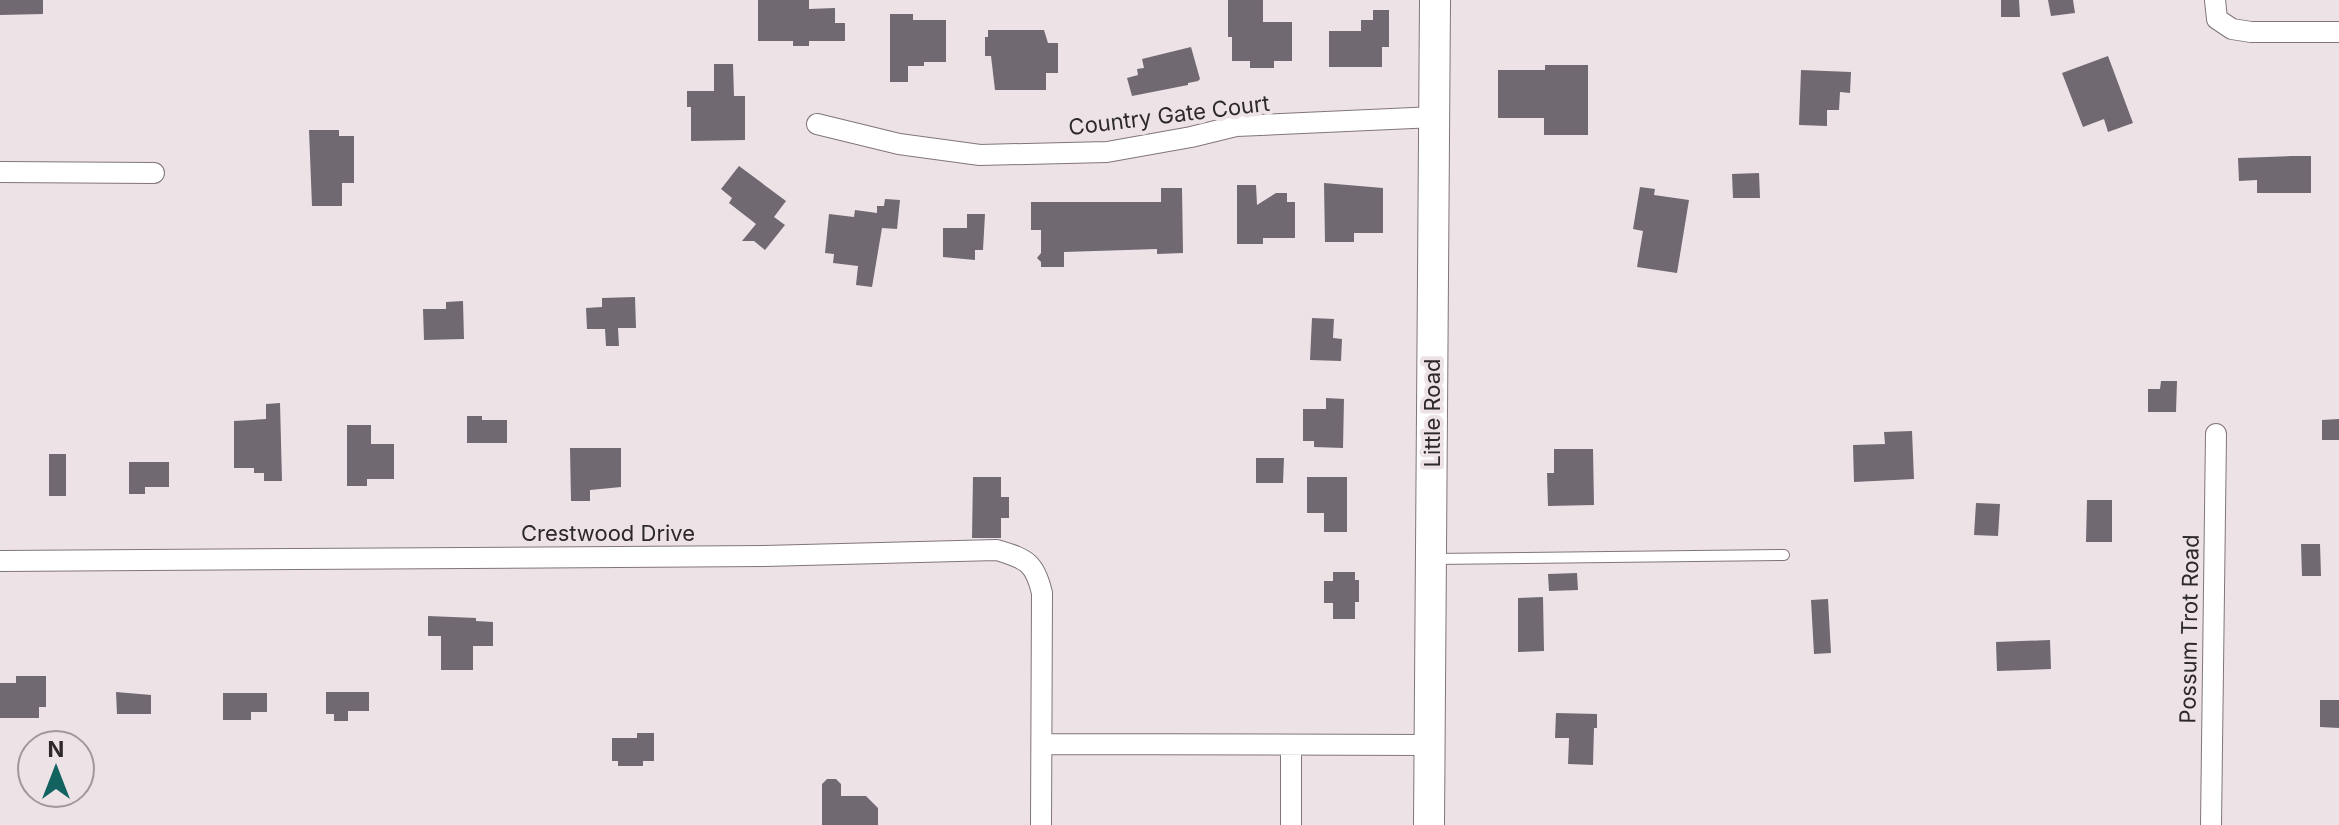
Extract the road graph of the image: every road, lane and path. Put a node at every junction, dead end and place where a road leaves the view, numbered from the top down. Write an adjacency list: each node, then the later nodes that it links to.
1 (1435, 0): 4 (street, Little Road)
2 (2215, 0): 3 (street)
3 (2339, 32)
4 (1435, 117): 5 (street, Country Gate Court); 10 (street, Little Road)
5 (817, 124)
6 (0, 172): 7 (street)
7 (154, 173)
8 (2216, 434): 18 (street, Possum Trot Road)
9 (1784, 555): 10 (lane)
10 (1431, 559): 14 (street, Little Road)
11 (0, 561): 12 (street, Crestwood Drive)
12 (1042, 744): 13 (street); 15 (street, Crestwood Drive)
13 (1291, 745): 14 (street); 16 (street)
14 (1429, 745): 17 (street, Little Road)
15 (1041, 825)
16 (1291, 825)
17 (1429, 825)
18 (2211, 825)

